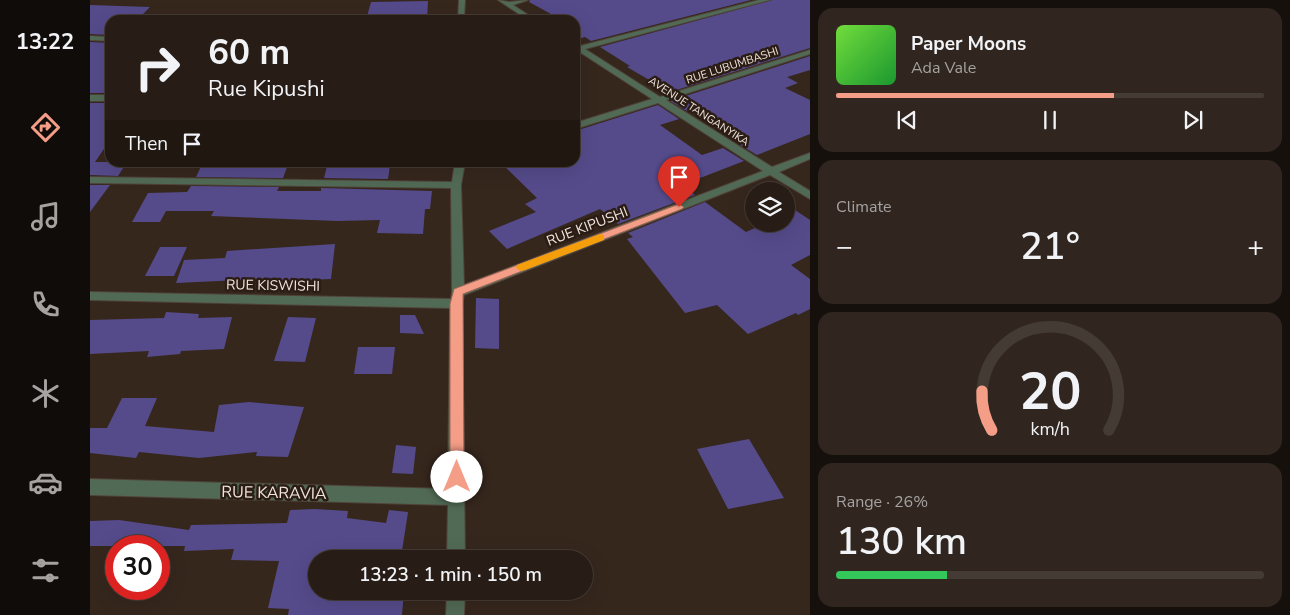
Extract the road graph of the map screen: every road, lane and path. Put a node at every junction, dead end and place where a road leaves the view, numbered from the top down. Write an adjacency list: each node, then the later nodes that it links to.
1 (462, 0): 5 (street)
2 (525, 0): 4 (street)
3 (766, 0): 9 (street)
4 (504, 2): 6 (street)
5 (462, 15)
6 (526, 15)
7 (90, 38): 8 (street)
8 (105, 38)
9 (580, 46)
10 (580, 49): 14 (street, AVENUE TANGANYIKA)
11 (810, 52): 14 (street, RUE LUBUMBASHI)
12 (90, 98): 13 (street)
13 (105, 98)
14 (660, 99): 15 (street, RUE LUBUMBASHI); 18 (street, AVENUE TANGANYIKA)
15 (580, 124)
16 (810, 156): 18 (street, RUE KIPUSHI)
17 (459, 167): 20 (street)
18 (771, 171): 21 (street, AVENUE TANGANYIKA); 23 (street, RUE KIPUSHI)
19 (90, 180): 20 (street)
20 (456, 185): 23 (street)
21 (810, 196)
22 (90, 296): 23 (street, RUE KISWISHI)
23 (457, 298): 25 (street)
24 (90, 487): 25 (street, RUE KARAVIA)
25 (457, 496): 26 (street)
26 (456, 550)
27 (456, 600): 28 (street)
28 (455, 615)

